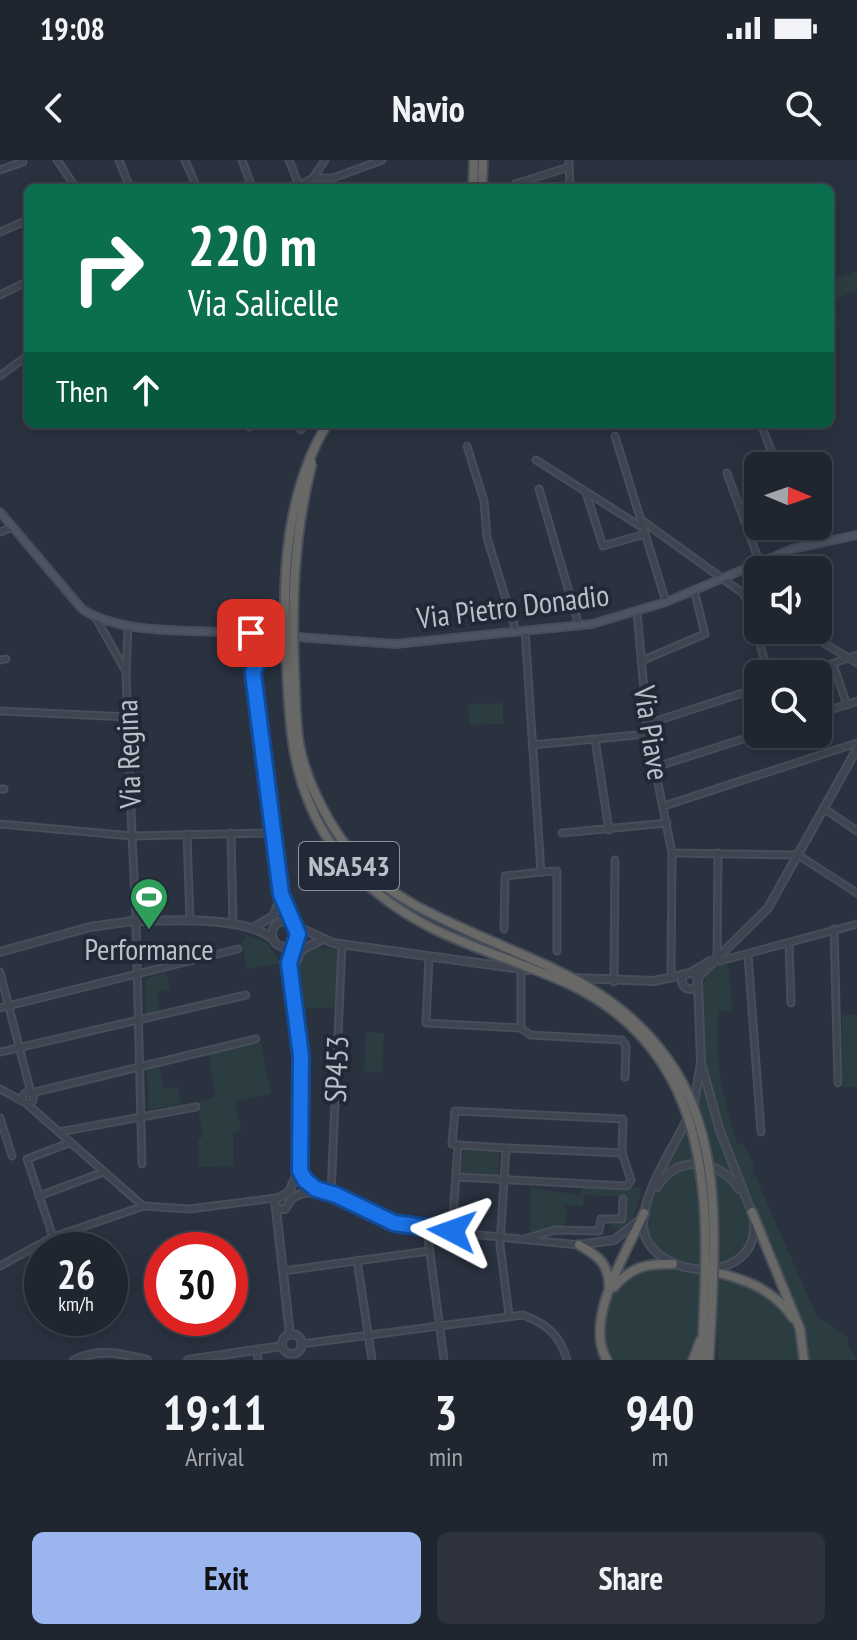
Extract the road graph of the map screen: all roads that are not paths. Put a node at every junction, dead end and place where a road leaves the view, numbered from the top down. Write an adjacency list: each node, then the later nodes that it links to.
1 (57, 160): 15 (street)
2 (119, 160): 16 (street)
3 (185, 160): 17 (street)
4 (242, 160): 18 (street)
5 (289, 160): 19 (street)
6 (325, 160): 13 (street)
7 (474, 160): 22 (highway)
8 (483, 160): 23 (highway)
9 (377, 161): 14 (street)
10 (23, 162): 12 (street)
11 (569, 163): 24 (street); 25 (street)
12 (0, 170)
13 (313, 178): 14 (street); 20 (street)
14 (324, 178): 21 (street)
15 (73, 184)
16 (128, 184)
17 (195, 184)
18 (251, 184)
19 (296, 184)
20 (302, 184)
21 (326, 184)
22 (473, 184)
23 (482, 184)
24 (515, 184)
25 (570, 184)
26 (24, 222): 27 (street)
27 (0, 232)
28 (24, 283): 29 (street)
29 (0, 295)
30 (24, 358): 31 (street)
31 (0, 376)
32 (327, 428): 205 (highway, NSA543, bridge)
33 (328, 428): 205 (highway, NSA543, bridge)
34 (763, 428): 37 (street)
35 (615, 436): 45 (street)
36 (467, 446): 62 (street)
37 (772, 452)
38 (536, 460): 41 (street)
39 (727, 473): 43 (street)
40 (539, 489): 60 (street)
41 (585, 492): 47 (street); 47 (street)
42 (744, 505): 43 (street)
43 (739, 507): 50 (street)
44 (0, 512): 46 (main road, Via Pietro Donadio)
45 (641, 520): 47 (street); 53 (street)
46 (13, 527): 48 (street); 58 (main road, Via Pietro Donadio)
47 (644, 531): 56 (street)
48 (0, 532)
49 (857, 535): 51 (main road, Via Pietro Donadio)
50 (757, 556)
51 (773, 556)
52 (744, 567): 53 (main road, Via Pietro Donadio)
53 (718, 578): 54 (main road, Via Pietro Donadio); 55 (street)
54 (693, 589): 56 (main road, Via Pietro Donadio); 70 (street)
55 (744, 595)
56 (666, 602): 57 (main road, Via Pietro Donadio)
57 (637, 612): 60 (main road, Via Pietro Donadio); 70 (street, Via Piave)
58 (96, 618): 59 (main road, Via Pietro Donadio); 73 (street, Via Regina)
59 (128, 626): 61 (main road, Via Pietro Donadio); 73 (street, Via Regina)
60 (579, 626): 62 (main road, Via Pietro Donadio)
61 (220, 631): 63 (main road, Via Pietro Donadio); 66 (main road)
62 (520, 631): 64 (main road, Via Pietro Donadio); 86 (street)
63 (254, 634): 64 (main road, Via Pietro Donadio); 66 (main road); 67 (main road)
64 (281, 635): 67 (main road)
65 (826, 644): 69 (street)
66 (244, 650): 67 (main road); 74 (street)
67 (260, 651): 74 (street)
68 (857, 655): 69 (street)
69 (849, 658): 71 (street); 72 (street)
70 (641, 661): 81 (street, Via Piave)
71 (857, 663)
72 (833, 664): 77 (street)
73 (126, 672): 80 (street, Via Regina)
74 (253, 673): 98 (street)
75 (744, 693): 81 (street)
76 (857, 701): 77 (street)
77 (847, 705): 78 (street)
78 (832, 710)
79 (0, 711): 80 (street)
80 (128, 717): 101 (street, Via Regina)
81 (647, 724): 82 (street, Via Piave)
82 (648, 734): 83 (street); 89 (street, Via Piave)
83 (595, 739): 86 (street); 95 (street)
84 (744, 739): 89 (street)
85 (857, 743): 91 (street)
86 (532, 745): 106 (street)
87 (857, 749): 88 (street)
88 (849, 763): 90 (street); 92 (street)
89 (656, 767): 91 (street, Via Piave)
90 (857, 768)
91 (664, 806): 93 (street, Via Piave)
92 (825, 809): 96 (street); 104 (street)
93 (667, 823): 95 (street); 102 (street, Via Piave)
94 (0, 824): 101 (street)
95 (609, 830): 99 (street)
96 (857, 831)
97 (231, 833): 98 (street); 100 (street); 114 (street)
98 (273, 833): 108 (street)
99 (562, 833)
100 (187, 834): 101 (street); 109 (street)
101 (132, 836): 110 (street, Via Regina)
102 (672, 853): 103 (street); 136 (street, Via Piave)
103 (718, 853): 104 (street); 129 (street)
104 (798, 855): 107 (street); 129 (street)
105 (615, 860): 137 (street)
106 (541, 872): 116 (street); 125 (street)
107 (857, 893)
108 (282, 896): 111 (street); 113 (street); 115 (street)
109 (190, 920): 110 (street); 114 (street)
110 (136, 921): 126 (street); 134 (street, Via Regina)
111 (279, 922): 113 (street); 118 (street)
112 (857, 924): 117 (street)
113 (294, 925): 119 (street); 120 (street)
114 (233, 926): 115 (street)
115 (253, 928): 118 (street)
116 (504, 929)
117 (834, 929): 122 (street); 152 (street)
118 (273, 939): 123 (street)
119 (321, 940): 121 (street); 133 (street)
120 (293, 944): 123 (street); 130 (street, SP453)
121 (342, 944): 128 (street); 177 (street, SP453)
122 (789, 944): 127 (street); 140 (street)
123 (280, 946): 130 (street, SP453)
124 (238, 949): 134 (street)
125 (557, 951)
126 (0, 952)
127 (748, 955): 129 (street); 162 (street)
128 (429, 957): 131 (street); 145 (street)
129 (717, 958): 135 (street)
130 (289, 963): 133 (street, SP453)
131 (521, 969): 137 (street); 145 (street)
132 (0, 972): 141 (street)
133 (290, 972): 169 (street, SP453)
134 (136, 975): 141 (street); 144 (street, Via Regina)
135 (693, 977): 136 (street); 138 (street); 138 (street); 143 (street)
136 (671, 978): 137 (street); 138 (street)
137 (614, 982)
138 (688, 987): 143 (street)
139 (246, 995): 144 (street)
140 (791, 1003)
141 (9, 1006): 142 (street); 147 (street)
142 (0, 1008)
143 (699, 1017): 149 (street)
144 (138, 1020): 147 (street); 150 (street, Via Regina)
145 (521, 1028): 151 (street)
146 (256, 1039): 150 (street)
147 (20, 1048): 148 (street); 155 (street)
148 (0, 1052)
149 (701, 1063): 180 (street); 181 (street)
150 (139, 1067): 155 (street); 159 (street, Via Regina)
151 (625, 1077)
152 (838, 1083)
153 (0, 1089): 154 (street)
154 (10, 1094): 155 (street); 156 (street)
155 (30, 1094): 156 (street); 158 (street)
156 (26, 1104): 158 (street)
157 (196, 1107): 159 (street)
158 (38, 1112): 161 (street)
159 (141, 1116): 161 (street); 168 (street, Via Regina)
160 (0, 1118): 167 (street)
161 (58, 1132): 163 (street)
162 (761, 1132)
163 (69, 1143): 170 (street); 178 (street)
164 (458, 1145): 165 (street); 166 (street); 171 (street)
165 (506, 1148): 166 (street); 172 (street)
166 (622, 1153): 172 (street)
167 (12, 1156)
168 (142, 1164)
169 (299, 1165): 173 (street, SP453); 174 (street, SP453)
170 (101, 1173): 178 (street); 184 (street)
171 (456, 1177): 172 (street); 191 (street)
172 (505, 1180): 194 (street)
173 (295, 1181): 174 (street); 179 (street)
174 (306, 1182): 175 (street); 176 (street)
175 (320, 1191): 176 (street); 177 (street)
176 (304, 1193): 185 (street)
177 (331, 1194): 190 (street)
178 (39, 1196): 192 (street)
179 (276, 1198): 183 (street); 186 (street)
180 (650, 1198): 181 (street); 188 (street)
181 (746, 1198): 187 (street)
182 (623, 1199): 195 (street)
183 (259, 1203): 184 (street); 186 (street)
184 (144, 1206): 193 (street)
185 (286, 1207): 186 (street); 189 (street)
186 (276, 1208): 189 (street)
187 (752, 1212): 202 (street); 208 (highway)
188 (644, 1213): 196 (street); 200 (street); 204 (highway)
189 (279, 1220): 203 (street)
190 (427, 1230): 191 (street); 197 (street)
191 (452, 1231): 194 (street)
192 (51, 1232)
193 (68, 1232)
194 (500, 1235): 195 (street); 206 (street)
195 (527, 1238): 196 (street)
196 (579, 1245): 204 (highway)
197 (429, 1251): 199 (street); 207 (street)
198 (24, 1253): 201 (street)
199 (357, 1260): 203 (street); 209 (street)
200 (673, 1264): 202 (street); 204 (highway)
201 (0, 1266)
202 (708, 1270): 208 (highway)
203 (283, 1271): 210 (street)
204 (608, 1294): 222 (highway)
205 (708, 1306): 211 (highway)
206 (509, 1315): 207 (street); 221 (street)
207 (439, 1324): 209 (street); 220 (street)
208 (800, 1329): 226 (highway)
209 (368, 1334): 212 (street); 219 (street)
210 (290, 1335): 212 (street); 213 (street)
211 (707, 1336): 223 (highway); 224 (highway); 225 (highway)
212 (301, 1344): 213 (street)
213 (282, 1346): 214 (street)
214 (257, 1350): 217 (street); 218 (street)
215 (74, 1360): 216 (street)
216 (147, 1360)
217 (188, 1360)
218 (258, 1360)
219 (372, 1360)
220 (444, 1360)
221 (567, 1360)
222 (607, 1360)
223 (693, 1360)
224 (702, 1360)
225 (712, 1360)
226 (804, 1360)

